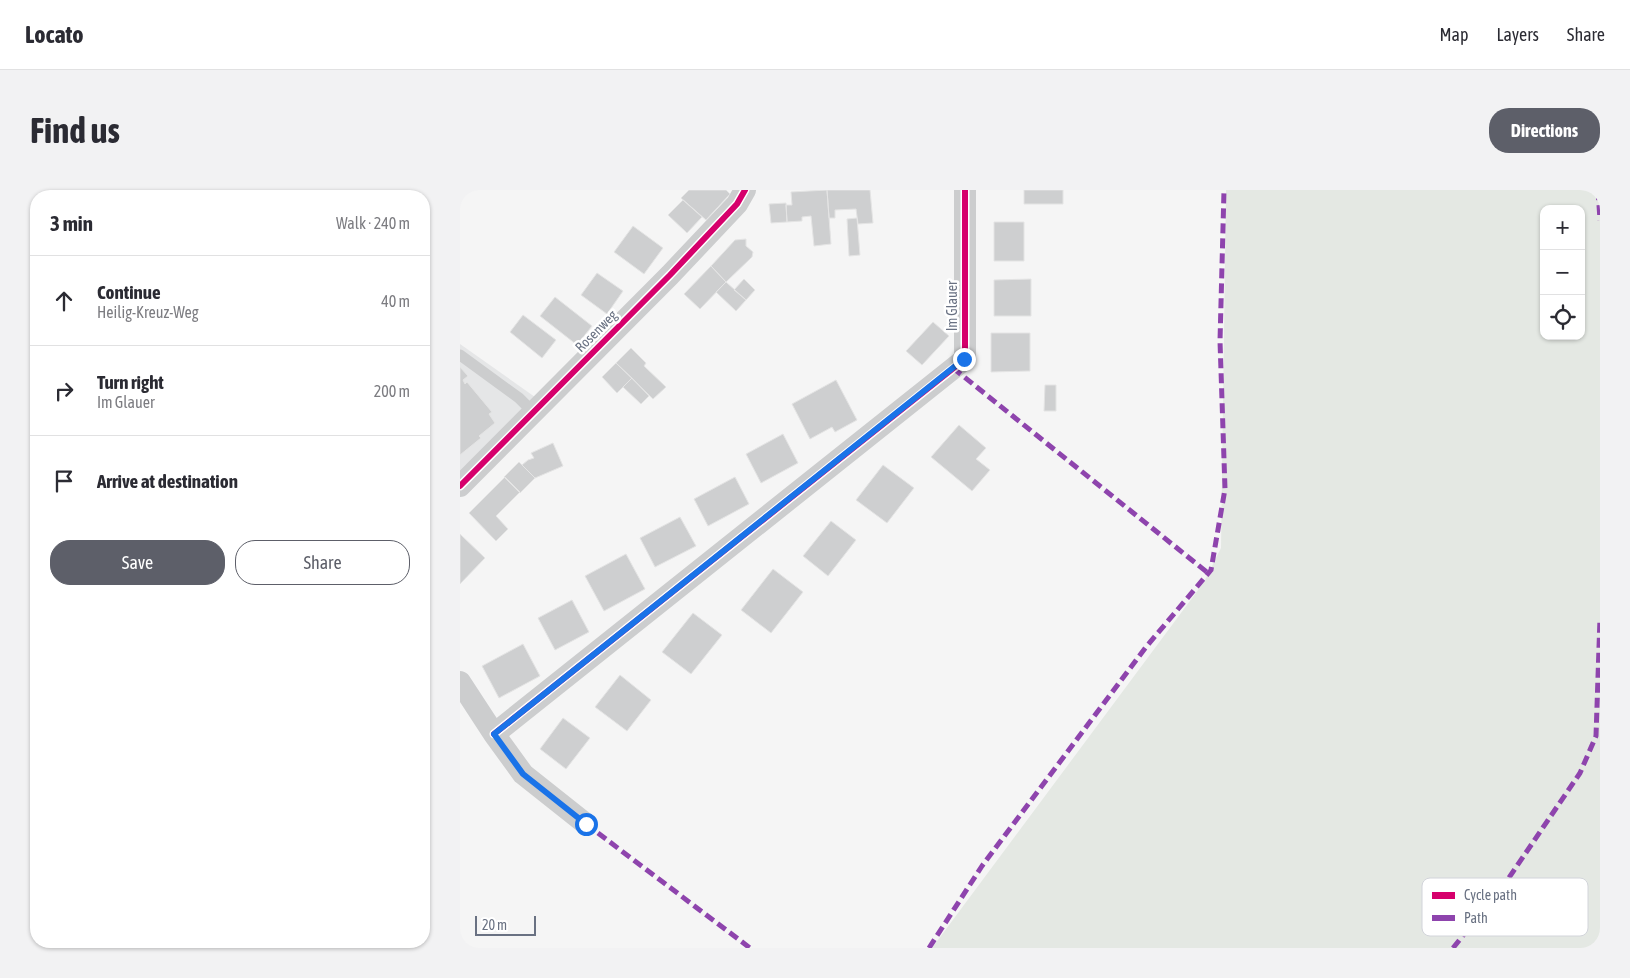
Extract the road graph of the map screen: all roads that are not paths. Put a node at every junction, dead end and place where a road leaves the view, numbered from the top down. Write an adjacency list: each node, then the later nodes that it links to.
1 (745, 190): 4 (street, Rosenweg)
2 (965, 190): 7 (street, Im Glauer)
3 (460, 355): 4 (lane)
4 (532, 412): 5 (street, Rosenweg)
5 (460, 486)
6 (460, 682): 7 (street)
7 (494, 734): 8 (street)
8 (586, 824)

